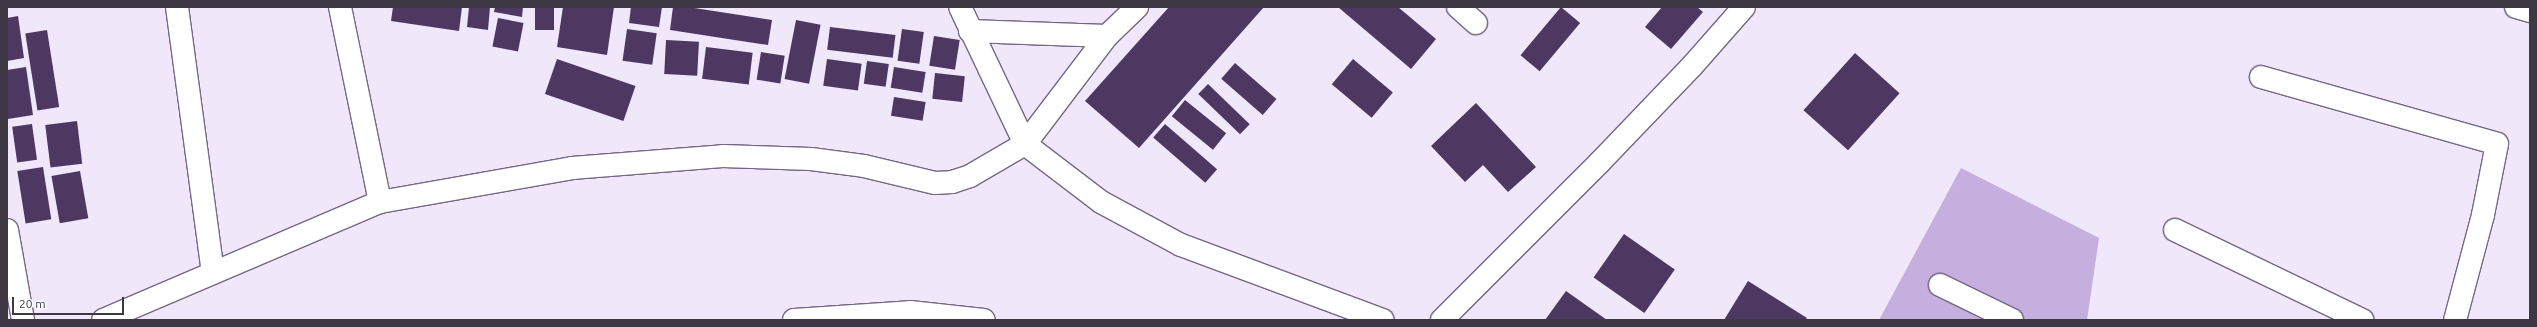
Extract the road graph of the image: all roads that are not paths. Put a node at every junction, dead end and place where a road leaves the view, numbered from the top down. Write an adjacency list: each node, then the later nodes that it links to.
1 (177, 7): 17 (street)
2 (340, 7): 14 (street)
3 (960, 7): 10 (street)
4 (1137, 7): 11 (street)
5 (1458, 7): 9 (street)
6 (1744, 7): 24 (street)
7 (2516, 7): 8 (street)
8 (2530, 10)
9 (1476, 23)
10 (970, 31): 11 (street); 13 (street)
11 (1107, 36): 13 (street)
12 (2261, 77): 27 (street)
13 (1025, 144): 14 (street); 23 (street)
14 (380, 202): 17 (street)
15 (7, 230): 19 (street)
16 (2175, 230): 26 (street)
17 (213, 273): 20 (street)
18 (1940, 285): 25 (street)
19 (23, 320)
20 (103, 320)
21 (794, 320): 22 (street)
22 (984, 320)
23 (1383, 320)
24 (1442, 320)
25 (2012, 320)
26 (2362, 320)
27 (2455, 320)

